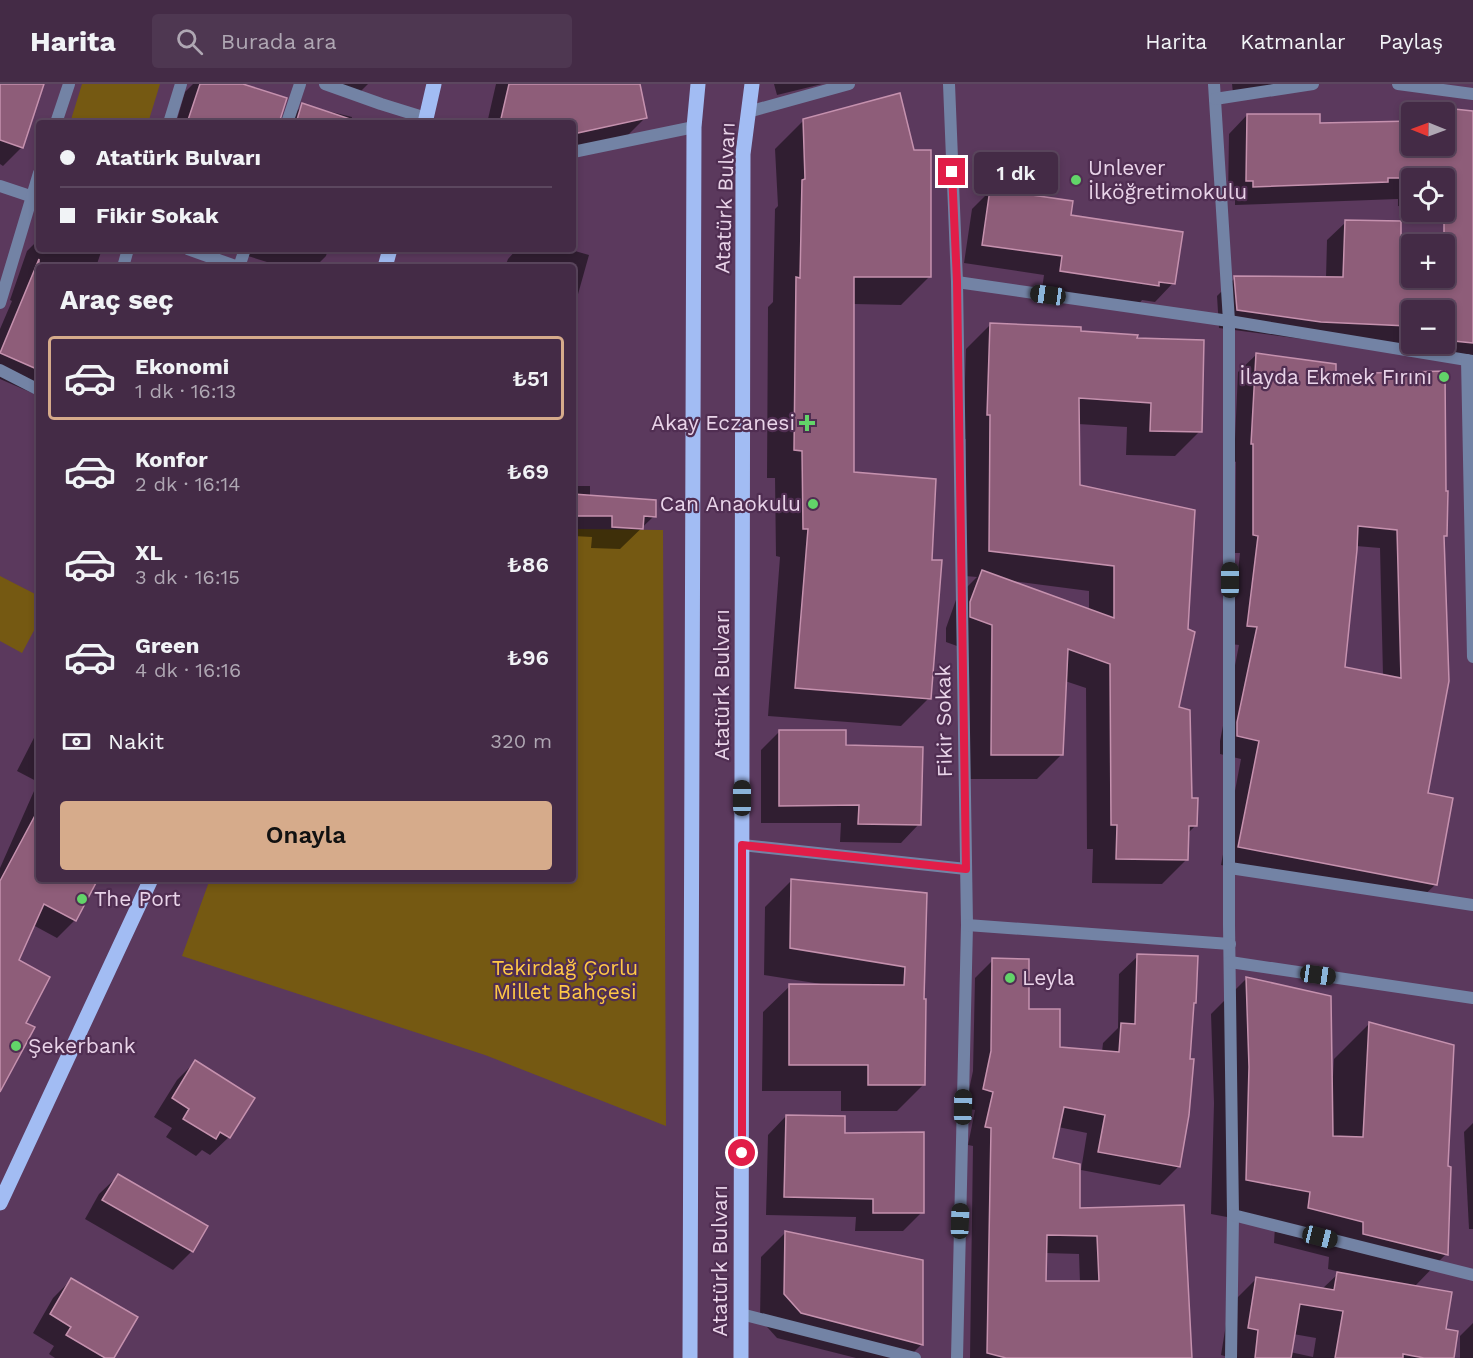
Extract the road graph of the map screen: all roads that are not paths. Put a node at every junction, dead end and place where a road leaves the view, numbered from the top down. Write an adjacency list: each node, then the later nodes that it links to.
1 (69, 84): 17 (street)
2 (181, 84): 18 (street)
3 (300, 84): 19 (street)
4 (325, 84): 20 (street)
5 (434, 84): 20 (main road)
6 (439, 84): 20 (main road)
7 (698, 84): 21 (main road, Atatürk Bulvarı)
8 (752, 84): 16 (main road, Atatürk Bulvarı)
9 (849, 84): 16 (street)
10 (949, 84): 27 (street, Fikir Sokak)
11 (1214, 84): 15 (street)
12 (1313, 84): 15 (street)
13 (1398, 84): 14 (street)
14 (1473, 93)
15 (1215, 99): 29 (street)
16 (748, 112): 34 (main road, Atatürk Bulvarı)
17 (57, 120)
18 (170, 120)
19 (288, 120)
20 (425, 120)
21 (694, 127): 22 (street); 47 (main road, Atatürk Bulvarı)
22 (576, 151)
23 (0, 186): 24 (street)
24 (35, 198): 28 (street)
25 (196, 252): 26 (street)
26 (230, 264)
27 (957, 282): 29 (street); 36 (street, Fikir Sokak)
28 (0, 303)
29 (1229, 321): 30 (street); 35 (street)
30 (1470, 361): 33 (street)
31 (0, 370): 32 (street)
32 (36, 388)
33 (1473, 657)
34 (742, 845): 36 (street); 46 (main road, Atatürk Bulvarı)
35 (1230, 868): 38 (street); 40 (street)
36 (966, 869): 39 (street, Fikir Sokak)
37 (151, 882): 43 (main road)
38 (1473, 905)
39 (967, 925): 40 (street); 50 (street, Fikir Sokak)
40 (1230, 944): 41 (street)
41 (1230, 962): 42 (street); 44 (street)
42 (1473, 998)
43 (0, 1203)
44 (1233, 1215): 45 (street); 51 (street)
45 (1473, 1275)
46 (741, 1314): 48 (main road, Atatürk Bulvarı); 49 (street)
47 (690, 1358)
48 (741, 1358)
49 (915, 1358)
50 (957, 1358)
51 (1231, 1358)

